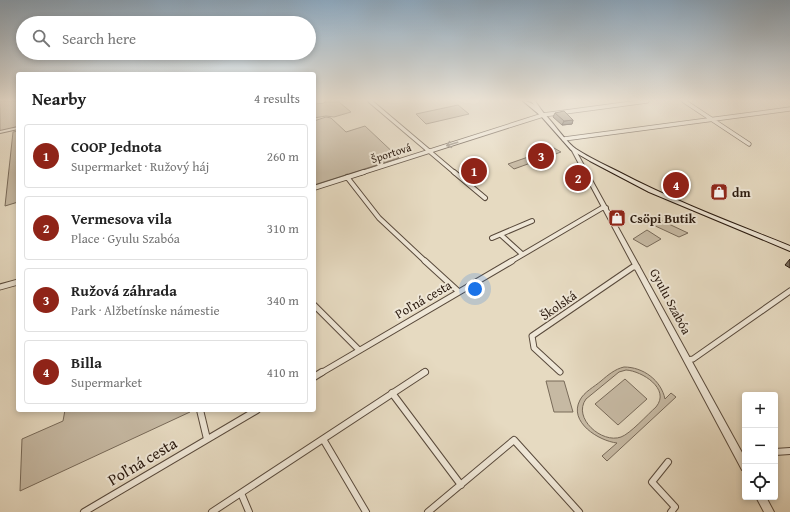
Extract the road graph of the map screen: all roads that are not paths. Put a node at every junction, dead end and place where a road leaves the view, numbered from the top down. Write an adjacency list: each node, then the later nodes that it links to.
1 (398, 125): 11 (street)
2 (512, 125): 11 (street, Športová, one-way to 11)
3 (552, 125): 8 (main road)
4 (673, 125): 8 (street)
5 (719, 125): 9 (street)
6 (16, 128): 7 (street)
7 (0, 132)
8 (564, 139): 10 (main road)
9 (749, 144)
10 (573, 149): 12 (main road); 13 (street, Gyulu Szabóa)
11 (429, 151): 14 (street, Športová); 16 (street)
12 (590, 158): 13 (street); 21 (main road)
13 (579, 160): 17 (street, Gyulu Szabóa)
14 (347, 177): 15 (street, Športová); 26 (street)
15 (316, 187)
16 (485, 198)
17 (606, 208): 22 (street, Poľná cesta); 23 (street, Gyulu Szabóa)
18 (532, 222): 19 (street)
19 (500, 235): 20 (street); 22 (street)
20 (492, 238)
21 (790, 249)
22 (522, 254): 26 (street, Poľná cesta)
23 (637, 267): 30 (street, Gyulu Szabóa); 32 (street, Školská)
24 (16, 283): 25 (street)
25 (0, 287)
26 (459, 292): 29 (street, Poľná cesta)
27 (789, 293): 30 (street)
28 (316, 307): 29 (street)
29 (359, 350): 33 (street, Poľná cesta)
30 (687, 360): 41 (street, Gyulu Szabóa)
31 (425, 372): 34 (street)
32 (560, 372)
33 (316, 376)
34 (392, 393): 38 (street); 44 (street)
35 (201, 412): 37 (street)
36 (254, 412): 37 (street, Poľná cesta)
37 (208, 439): 47 (street, Poľná cesta)
38 (323, 439): 45 (street); 50 (street)
39 (790, 451): 40 (street)
40 (778, 452)
41 (741, 453): 43 (street, Gyulu Szabóa)
42 (668, 462): 53 (street)
43 (744, 464)
44 (461, 485): 51 (street); 52 (street)
45 (241, 493): 48 (street); 49 (street)
46 (763, 500): 54 (street)
47 (84, 512)
48 (212, 512)
49 (249, 512)
50 (366, 512)
51 (428, 512)
52 (579, 512)
53 (671, 512)
54 (769, 512)

